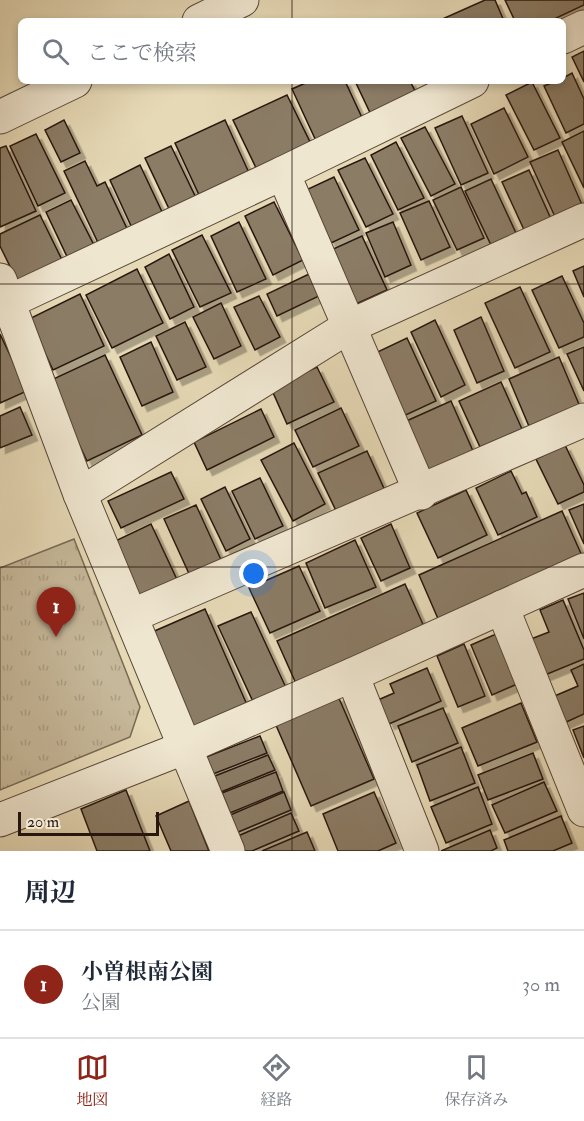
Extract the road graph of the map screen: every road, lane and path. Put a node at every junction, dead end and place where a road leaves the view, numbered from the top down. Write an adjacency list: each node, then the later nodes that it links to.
1 (242, 0): 2 (street)
2 (205, 18)
3 (584, 27): 4 (street)
4 (566, 36)
5 (69, 84): 7 (street)
6 (466, 84): 8 (street)
7 (0, 117)
8 (283, 173): 10 (street); 11 (street)
9 (584, 220): 11 (street)
10 (3, 295): 14 (street)
11 (348, 327): 13 (street); 14 (street)
12 (584, 420): 13 (street)
13 (421, 493): 17 (street)
14 (80, 494): 17 (street)
15 (584, 570): 16 (street)
16 (502, 607): 18 (street); 20 (street)
17 (131, 616): 19 (street)
18 (352, 675): 19 (street); 23 (street)
19 (186, 747): 21 (street); 22 (street)
20 (584, 810)
21 (0, 820)
22 (228, 851)
23 (422, 851)

